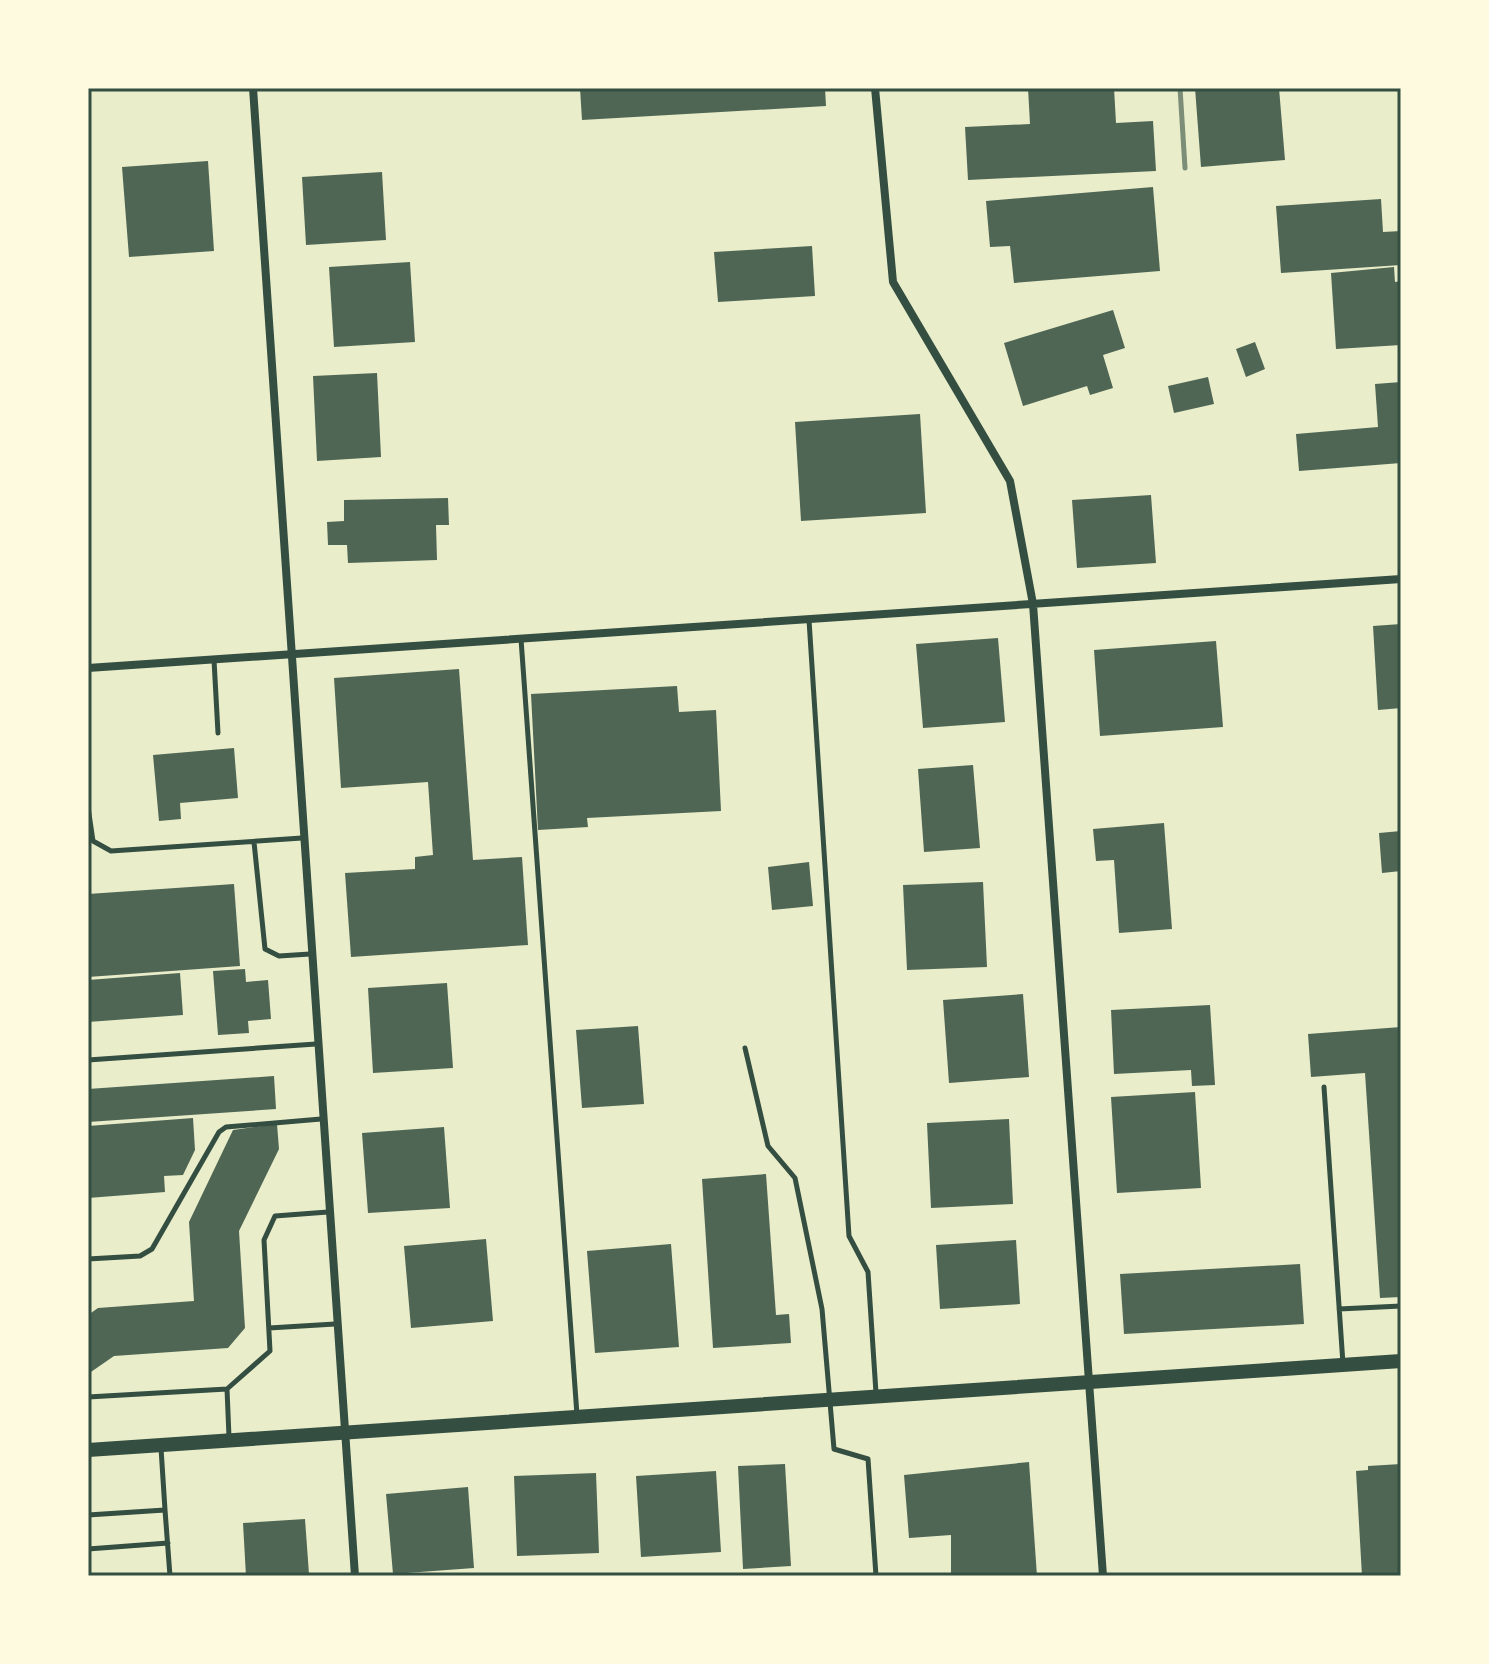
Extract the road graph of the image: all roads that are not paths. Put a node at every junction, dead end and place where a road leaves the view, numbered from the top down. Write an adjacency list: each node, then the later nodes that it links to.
1 (253, 88): 7 (street)
2 (875, 88): 4 (street)
3 (1401, 579): 4 (street)
4 (1033, 604): 5 (street); 28 (street)
5 (809, 620): 6 (street); 31 (lane)
6 (521, 639): 7 (street); 33 (lane)
7 (289, 655): 8 (street); 12 (street)
8 (214, 660): 9 (street); 10 (lane)
9 (88, 668)
10 (218, 733)
11 (88, 807): 13 (lane)
12 (302, 838): 13 (lane); 14 (street)
13 (254, 842): 14 (lane)
14 (310, 954): 15 (street)
15 (316, 1044): 17 (lane); 19 (street)
16 (745, 1048): 32 (lane)
17 (88, 1060)
18 (1324, 1087): 23 (lane)
19 (321, 1119): 20 (street); 21 (lane)
20 (328, 1212): 24 (street); 25 (lane)
21 (88, 1259)
22 (1401, 1306): 23 (lane)
23 (1339, 1309): 27 (lane)
24 (335, 1324): 25 (lane); 34 (street)
25 (269, 1328): 29 (lane)
26 (1401, 1361): 27 (street)
27 (1343, 1365): 28 (street)
28 (1089, 1382): 31 (street); 45 (street)
29 (227, 1389): 30 (lane); 35 (lane)
30 (88, 1397)
31 (876, 1397): 32 (street)
32 (828, 1400): 33 (street); 44 (lane)
33 (577, 1416): 34 (street)
34 (343, 1433): 35 (street); 43 (street)
35 (229, 1440): 36 (street)
36 (161, 1445): 37 (street); 38 (lane)
37 (88, 1450)
38 (165, 1510): 39 (lane); 40 (lane)
39 (88, 1515)
40 (168, 1543): 41 (lane); 42 (lane)
41 (88, 1549)
42 (170, 1576)
43 (355, 1576)
44 (876, 1576)
45 (1103, 1576)

